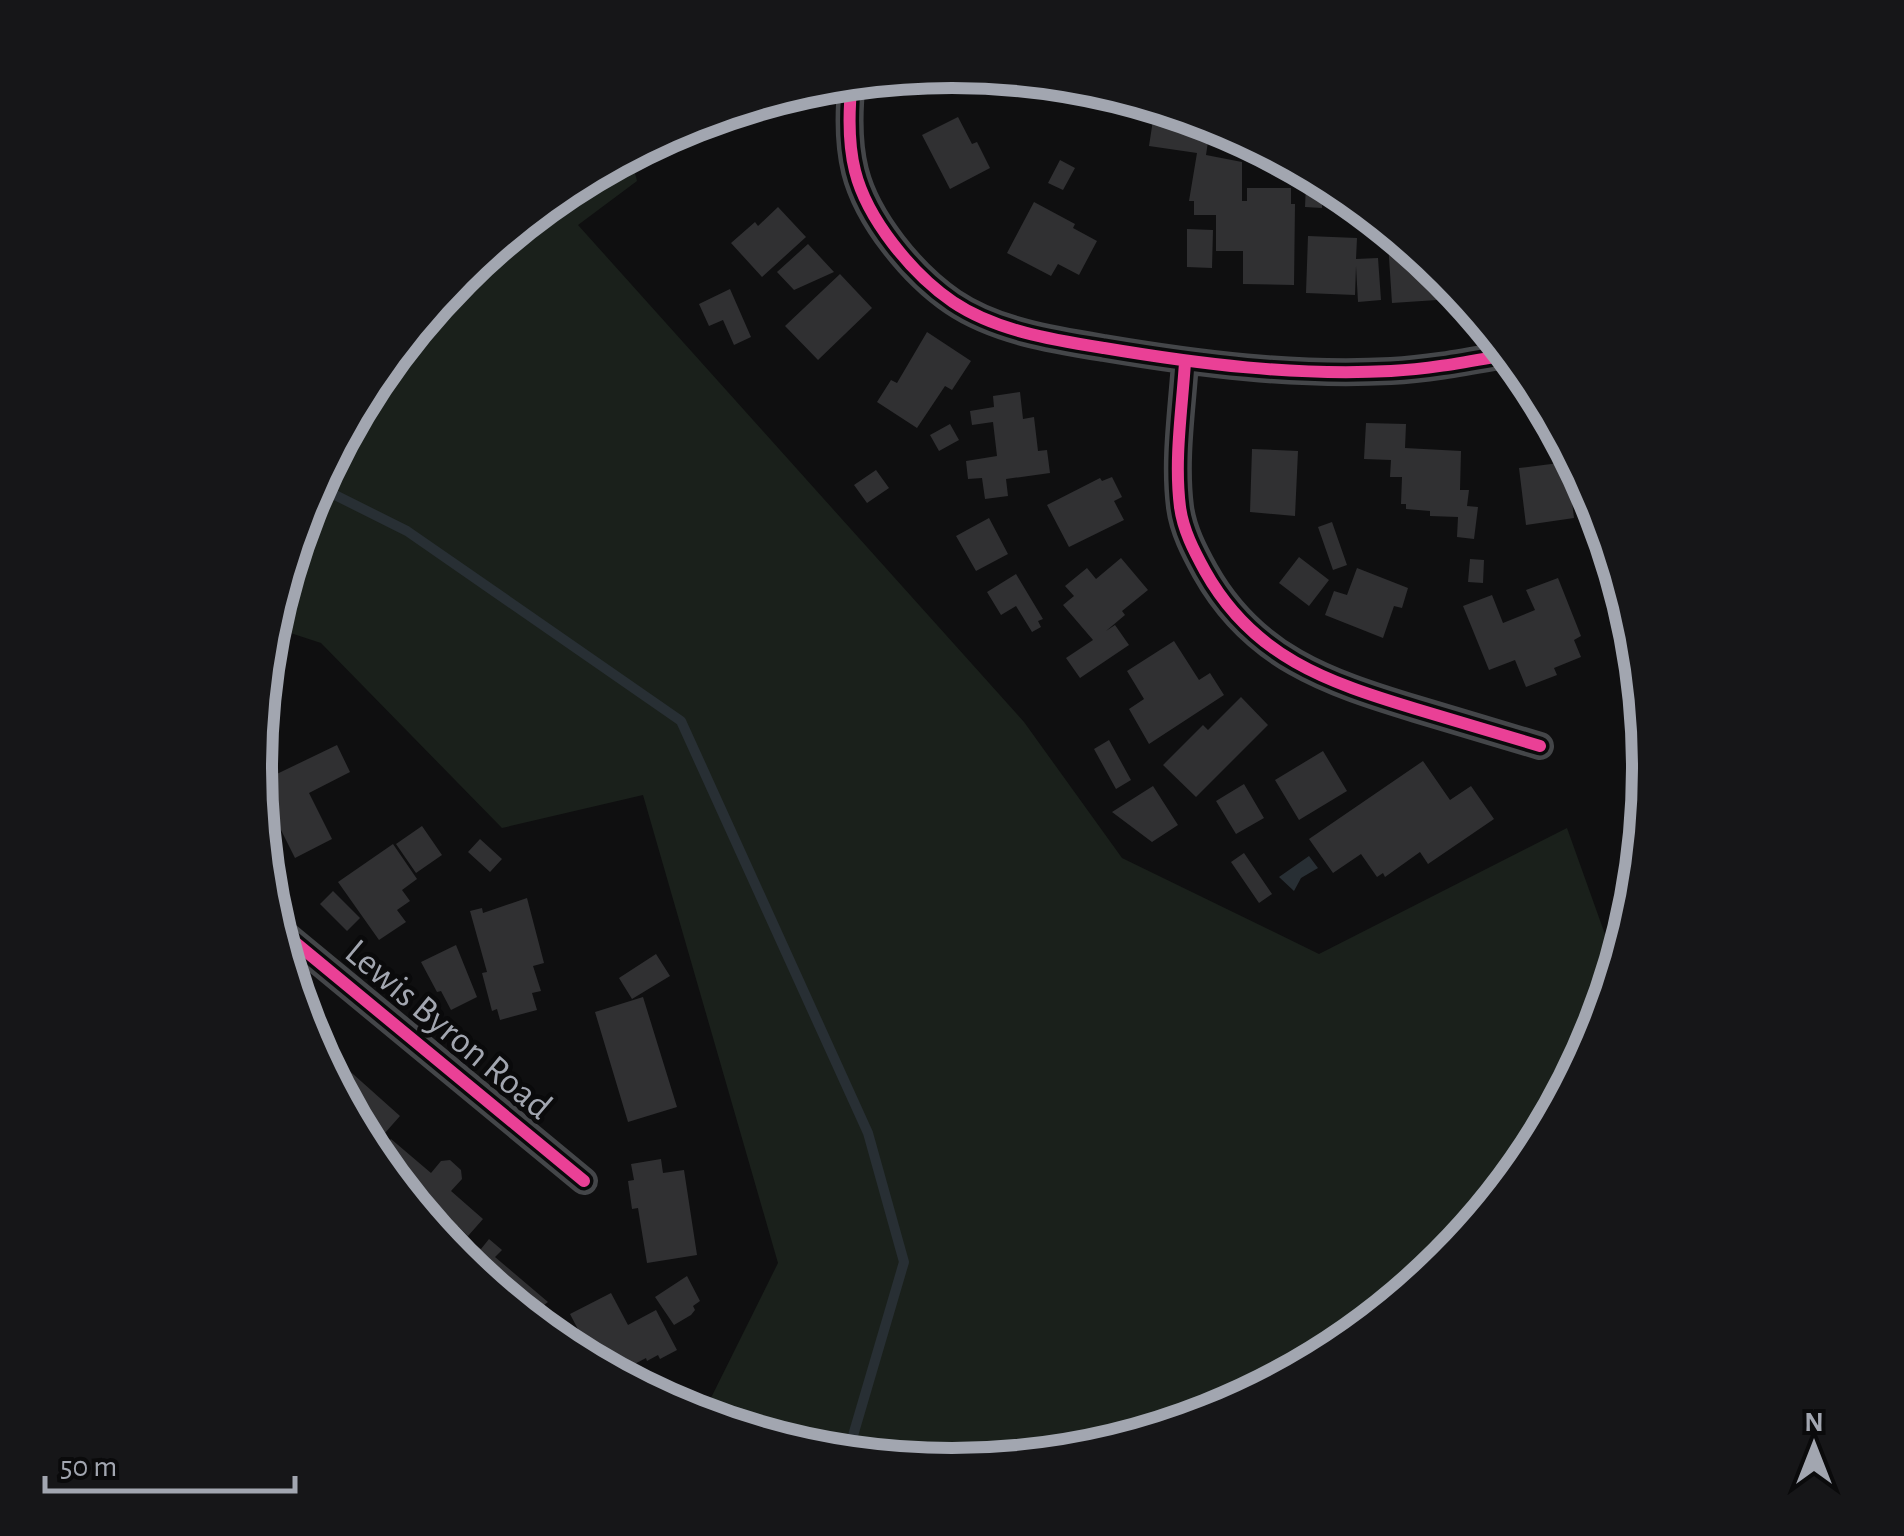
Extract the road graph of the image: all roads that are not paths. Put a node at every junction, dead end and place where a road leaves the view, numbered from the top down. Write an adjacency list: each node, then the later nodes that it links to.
1 (852, 95): 3 (street)
2 (1494, 356): 3 (street)
3 (1186, 362): 4 (street)
4 (1540, 746)
5 (295, 942): 6 (street, Lewis Byron Road)
6 (584, 1182)

